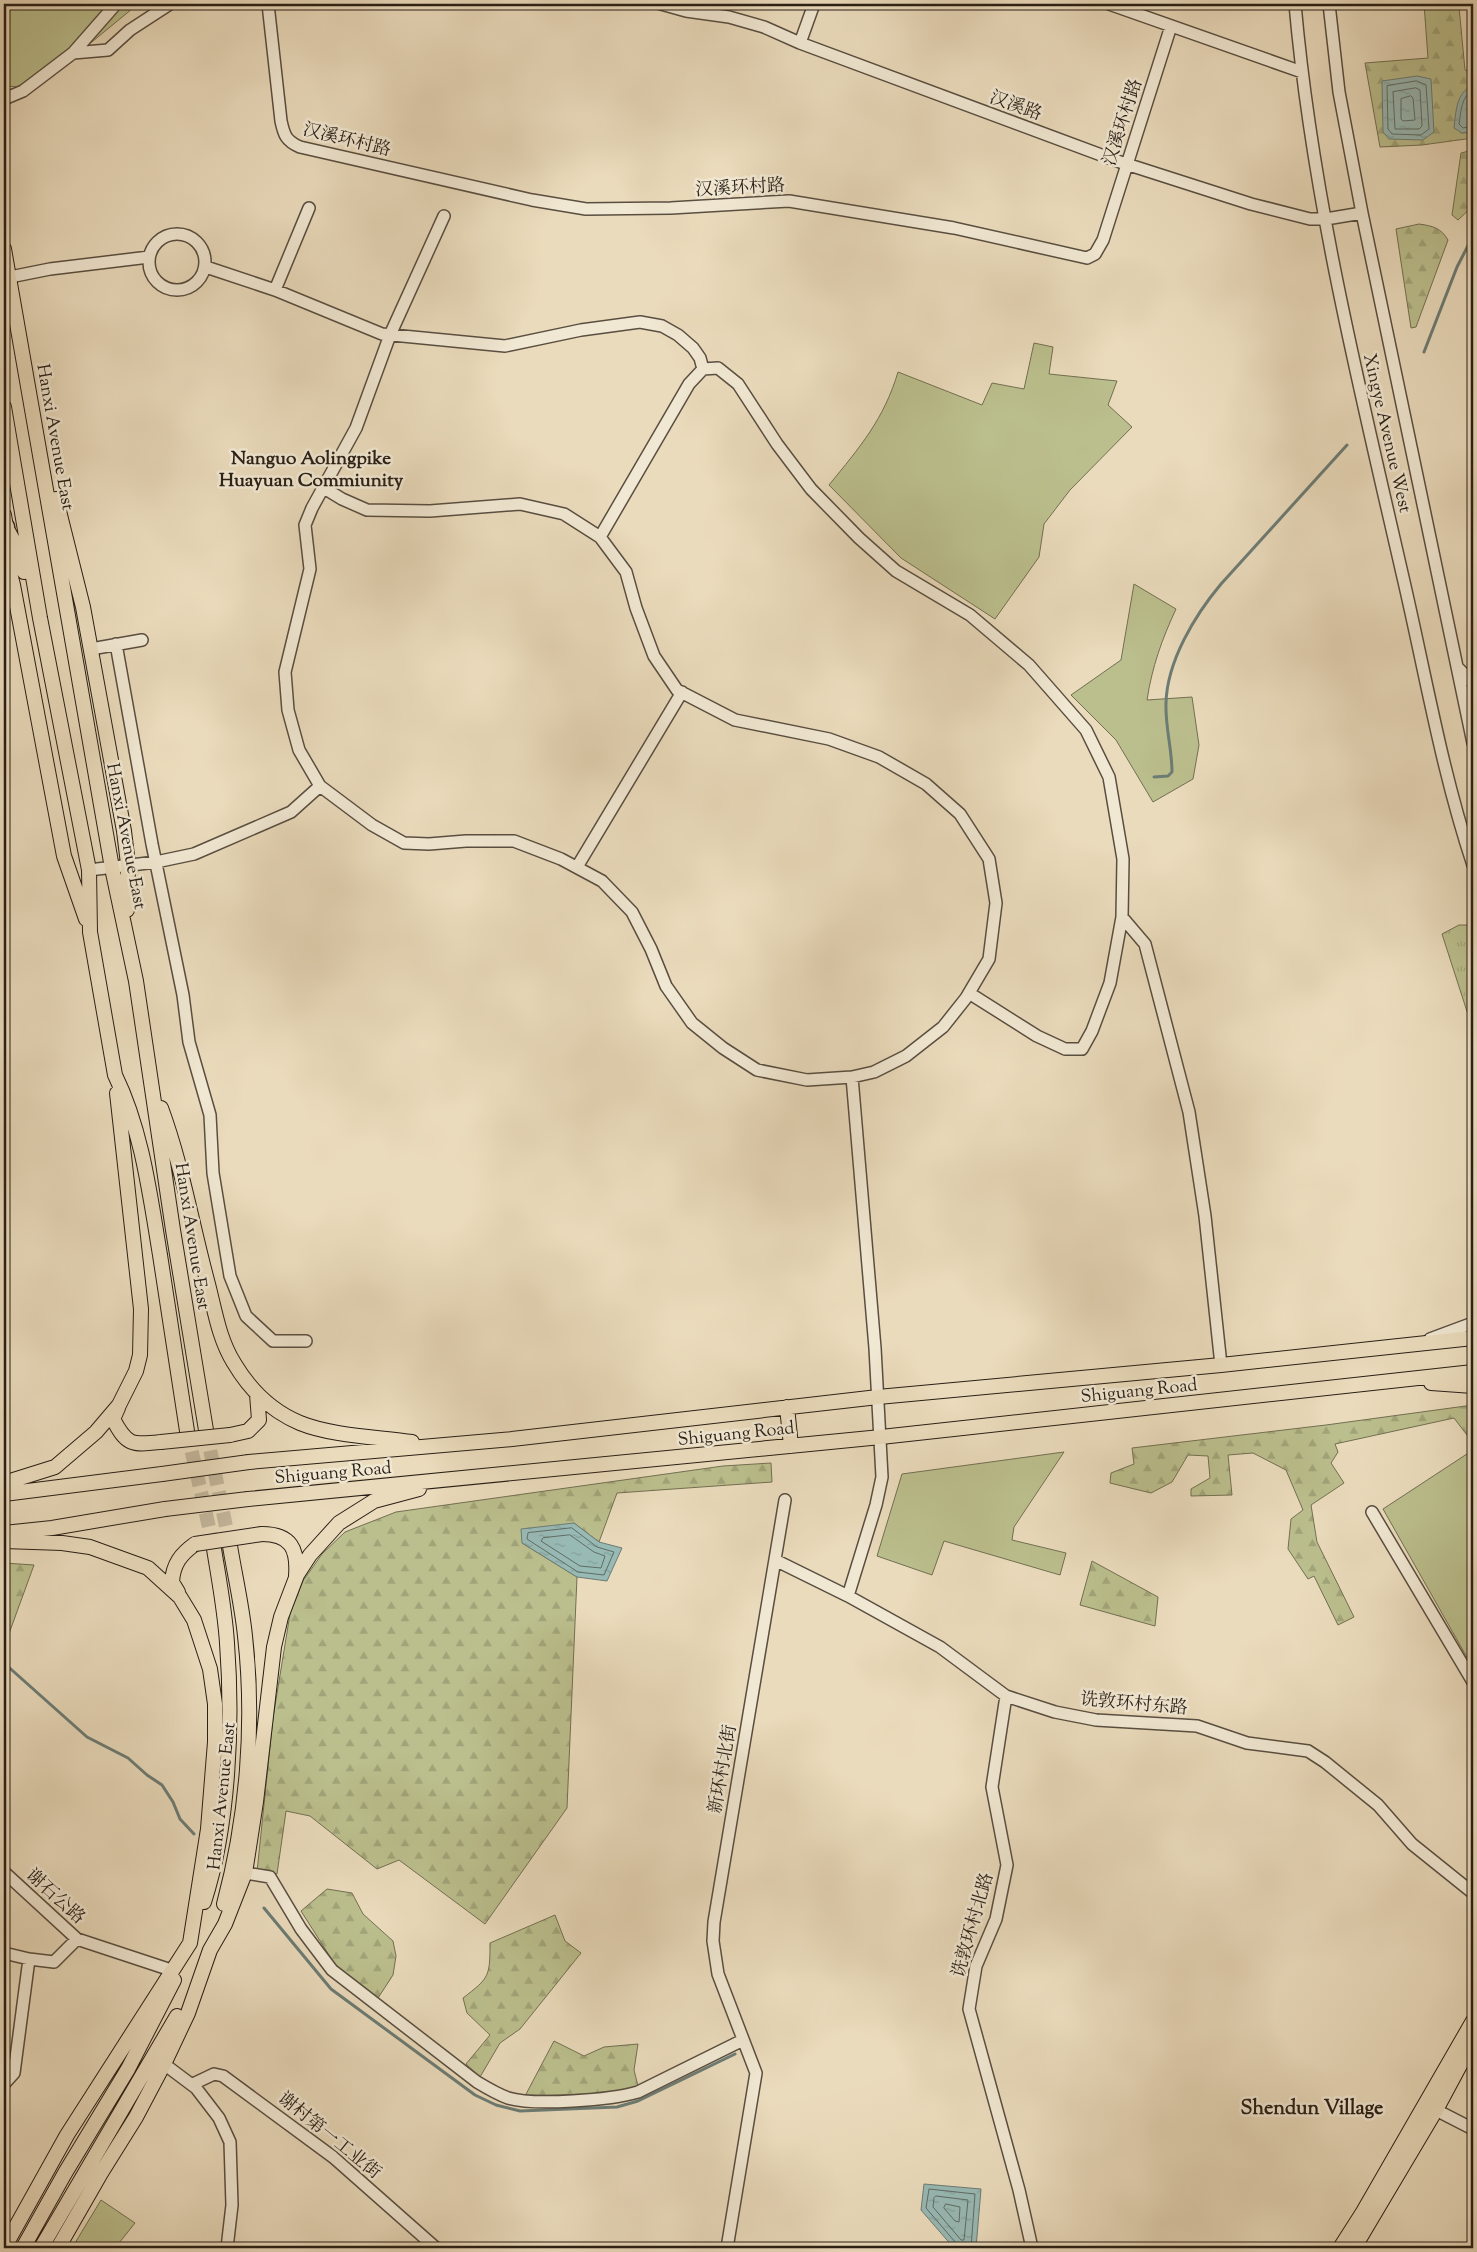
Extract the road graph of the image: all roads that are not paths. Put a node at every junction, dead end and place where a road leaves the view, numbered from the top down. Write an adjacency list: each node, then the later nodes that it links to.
1 (116, 4): 11 (street)
2 (170, 4): 11 (street)
3 (268, 4): 14 (street, 汉溪环村路)
4 (661, 4): 10 (street, 汉溪路)
5 (814, 4): 10 (street)
6 (1109, 4): 9 (street)
7 (1295, 4): 12 (street, Xingye Avenue West)
8 (1329, 4): 16 (street, Xingye Avenue West)
9 (1171, 26): 12 (street); 14 (street, 汉溪环村路)
10 (800, 43): 14 (street, 汉溪路)
11 (73, 53): 13 (street)
12 (1302, 72): 18 (street, Xingye Avenue West)
13 (4, 99)
14 (1127, 164): 18 (street, 汉溪路)
15 (309, 208): 23 (street)
16 (1362, 213): 18 (street, 汉溪路); 35 (street, Xingye Avenue West)
17 (444, 216): 24 (street)
18 (1326, 219): 45 (street, Xingye Avenue West)
19 (4, 249): 22 (main road, Hanxi Avenue East)
20 (149, 257): 21 (street); 21 (street); 22 (street)
21 (206, 267): 23 (street)
22 (10, 277): 27 (main road, Hanxi Avenue East)
23 (275, 290): 24 (street)
24 (390, 335): 25 (street); 28 (street)
25 (702, 370): 30 (street); 49 (street)
26 (4, 407): 36 (main road, Hanxi Avenue East)
27 (38, 441): 34 (main road); 40 (main road, Hanxi Avenue East)
28 (324, 488): 30 (street); 42 (street)
29 (5, 522): 36 (main road)
30 (600, 537): 38 (street)
31 (4, 550): 51 (main road)
32 (142, 640): 33 (street)
33 (116, 644): 34 (street); 43 (street)
34 (91, 648): 44 (main road)
35 (1457, 666): 37 (street); 39 (street, Xingye Avenue West)
36 (50, 669): 41 (main road, Hanxi Avenue East)
37 (1473, 683)
38 (682, 692): 46 (street); 52 (street)
39 (1473, 742)
40 (95, 772): 41 (main road); 47 (main road, Hanxi Avenue East)
41 (72, 776): 48 (main road, Hanxi Avenue East)
42 (320, 786): 43 (street); 46 (street)
43 (156, 862): 44 (street); 58 (street)
44 (128, 864): 47 (street); 50 (main road)
45 (1473, 865)
46 (577, 867): 54 (street)
47 (112, 868): 48 (street); 50 (main road, Hanxi Avenue East)
48 (89, 870): 51 (main road, Hanxi Avenue East)
49 (1122, 917): 52 (street); 60 (street)
50 (126, 931): 55 (main road, Hanxi Avenue East)
51 (90, 932): 53 (main road, Hanxi Avenue East)
52 (969, 993): 54 (street)
53 (115, 1075): 66 (main road); 69 (main road, Hanxi Avenue East)
54 (852, 1077): 65 (street)
55 (150, 1078): 64 (main road); 68 (main road, Hanxi Avenue East)
56 (1473, 1323): 59 (street)
57 (1473, 1338): 59 (main road, Shiguang Road)
58 (306, 1341)
59 (1420, 1344): 60 (main road, Shiguang Road)
60 (1221, 1365): 65 (main road, Shiguang Road)
61 (1473, 1372): 62 (main road, Shiguang Road)
62 (1390, 1381): 63 (main road); 70 (main road, Shiguang Road)
63 (1469, 1385)
64 (257, 1394): 66 (main road, bridge); 71 (main road)
65 (878, 1397): 67 (main road, Shiguang Road); 70 (street)
66 (119, 1404): 74 (main road)
67 (788, 1407): 71 (main road, Shiguang Road); 72 (main road)
68 (206, 1430)
69 (187, 1431)
70 (882, 1437): 72 (main road, Shiguang Road); 84 (street)
71 (438, 1446): 75 (main road, Shiguang Road, bridge)
72 (791, 1446): 73 (main road, Shiguang Road)
73 (456, 1479): 78 (main road, Shiguang Road, bridge); 83 (main road)
74 (4, 1483)
75 (4, 1494)
76 (785, 1500): 82 (street, 新环村北街)
77 (1372, 1512): 86 (street)
78 (4, 1533)
79 (4, 1541): 85 (main road)
80 (230, 1546): 93 (main road, Hanxi Avenue East)
81 (214, 1549): 92 (main road, Hanxi Avenue East)
82 (775, 1560): 84 (street, 诜敦环村东路); 98 (street, 新环村北街)
83 (296, 1576): 85 (main road, bridge); 89 (main road)
84 (848, 1596): 87 (street, 诜敦环村东路)
85 (182, 1599): 92 (main road)
86 (1473, 1682)
87 (1006, 1696): 90 (street, 诜敦环村东路); 112 (street, 诜敦环村北路)
88 (4, 1872): 91 (street, 谢石公路)
89 (245, 1873): 93 (main road); 98 (street)
90 (1473, 1892)
91 (77, 1939): 95 (street); 96 (street, 谢石公路)
92 (190, 1944): 96 (main road); 106 (main road, Hanxi Avenue East)
93 (210, 1950): 100 (main road); 107 (main road, Hanxi Avenue East)
94 (4, 1953): 95 (street)
95 (29, 1959): 101 (street)
96 (171, 1970): 105 (main road)
97 (1473, 2021): 113 (main road)
98 (743, 2040): 111 (street, 新环村北街)
99 (1473, 2042): 103 (main road)
100 (164, 2064): 102 (street); 108 (main road)
101 (4, 2084)
102 (192, 2084): 109 (street); 110 (street, 谢村第一工业街)
103 (1436, 2110): 104 (street); 114 (main road)
104 (1473, 2129)
105 (4, 2248)
106 (23, 2248)
107 (41, 2248)
108 (58, 2248)
109 (227, 2248)
110 (436, 2248)
111 (727, 2248)
112 (1032, 2248)
113 (1340, 2248)
114 (1354, 2248)

